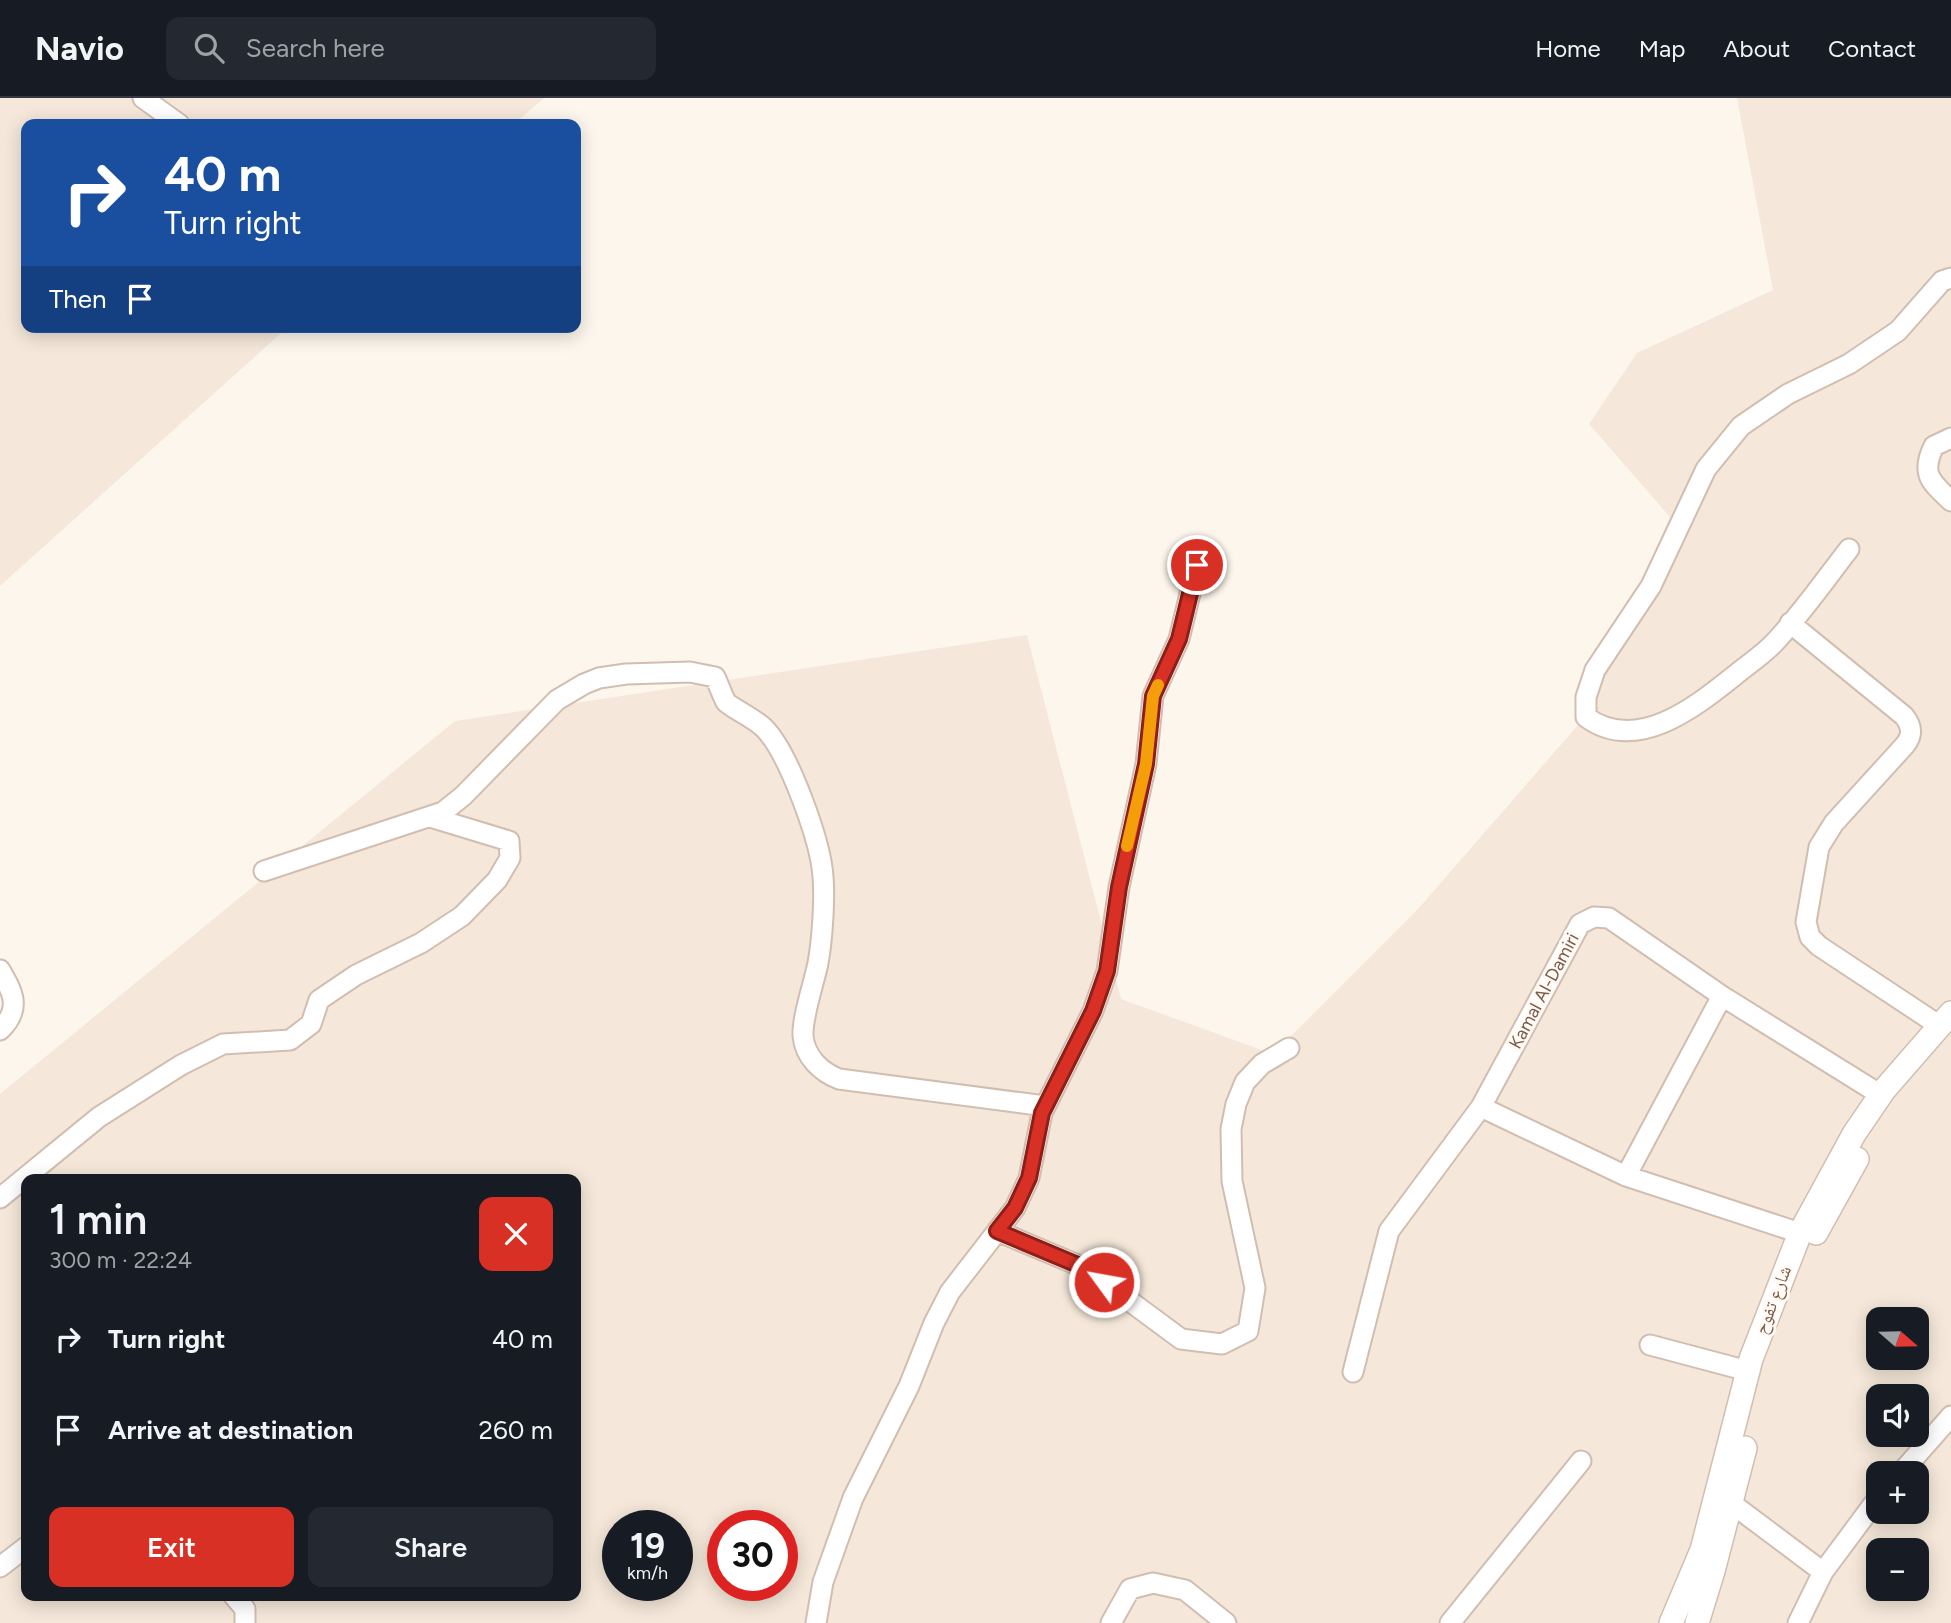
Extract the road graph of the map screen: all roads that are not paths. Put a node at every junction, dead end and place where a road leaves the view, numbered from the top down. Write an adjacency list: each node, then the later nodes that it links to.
1 (143, 98): 2 (street)
2 (172, 119)
3 (1951, 278): 8 (street)
4 (1951, 439): 5 (street)
5 (1951, 502)
6 (1849, 549): 8 (street)
7 (1197, 565): 18 (street)
8 (1790, 623): 13 (street)
9 (430, 817): 10 (street); 18 (street); 20 (street)
10 (264, 871)
11 (0, 970): 14 (street)
12 (1721, 996): 17 (street, Kamal Al-Damiri); 19 (street, Kamal Al-Damiri); 21 (street)
13 (1945, 1019): 16 (street, شارع تفوح)
14 (0, 1030)
15 (1289, 1048): 24 (street)
16 (1918, 1049): 17 (street, شارع تفوح); 32 (street)
17 (1881, 1095): 25 (street, شارع تفوح)
18 (1045, 1106): 24 (street)
19 (1481, 1107): 21 (street); 28 (street, Kamal Al-Damiri)
20 (29, 1174)
21 (1626, 1177): 25 (street)
22 (21, 1181): 23 (street)
23 (0, 1198)
24 (997, 1231): 39 (street)
25 (1800, 1233): 27 (street, شارع تفوح)
26 (1650, 1345): 27 (street)
27 (1748, 1371): 43 (street, شارع تفوح)
28 (1353, 1372)
29 (1951, 1416): 31 (street)
30 (1581, 1461): 42 (street)
31 (1911, 1461)
32 (1731, 1503): 36 (street); 44 (street)
33 (1866, 1514): 36 (street)
34 (21, 1551): 35 (street)
35 (0, 1567)
36 (1823, 1572): 45 (street)
37 (238, 1601): 38 (street)
38 (245, 1623)
39 (816, 1623)
40 (1111, 1623): 41 (street)
41 (1226, 1623)
42 (1450, 1623)
43 (1671, 1623)
44 (1697, 1623)
45 (1798, 1623)

